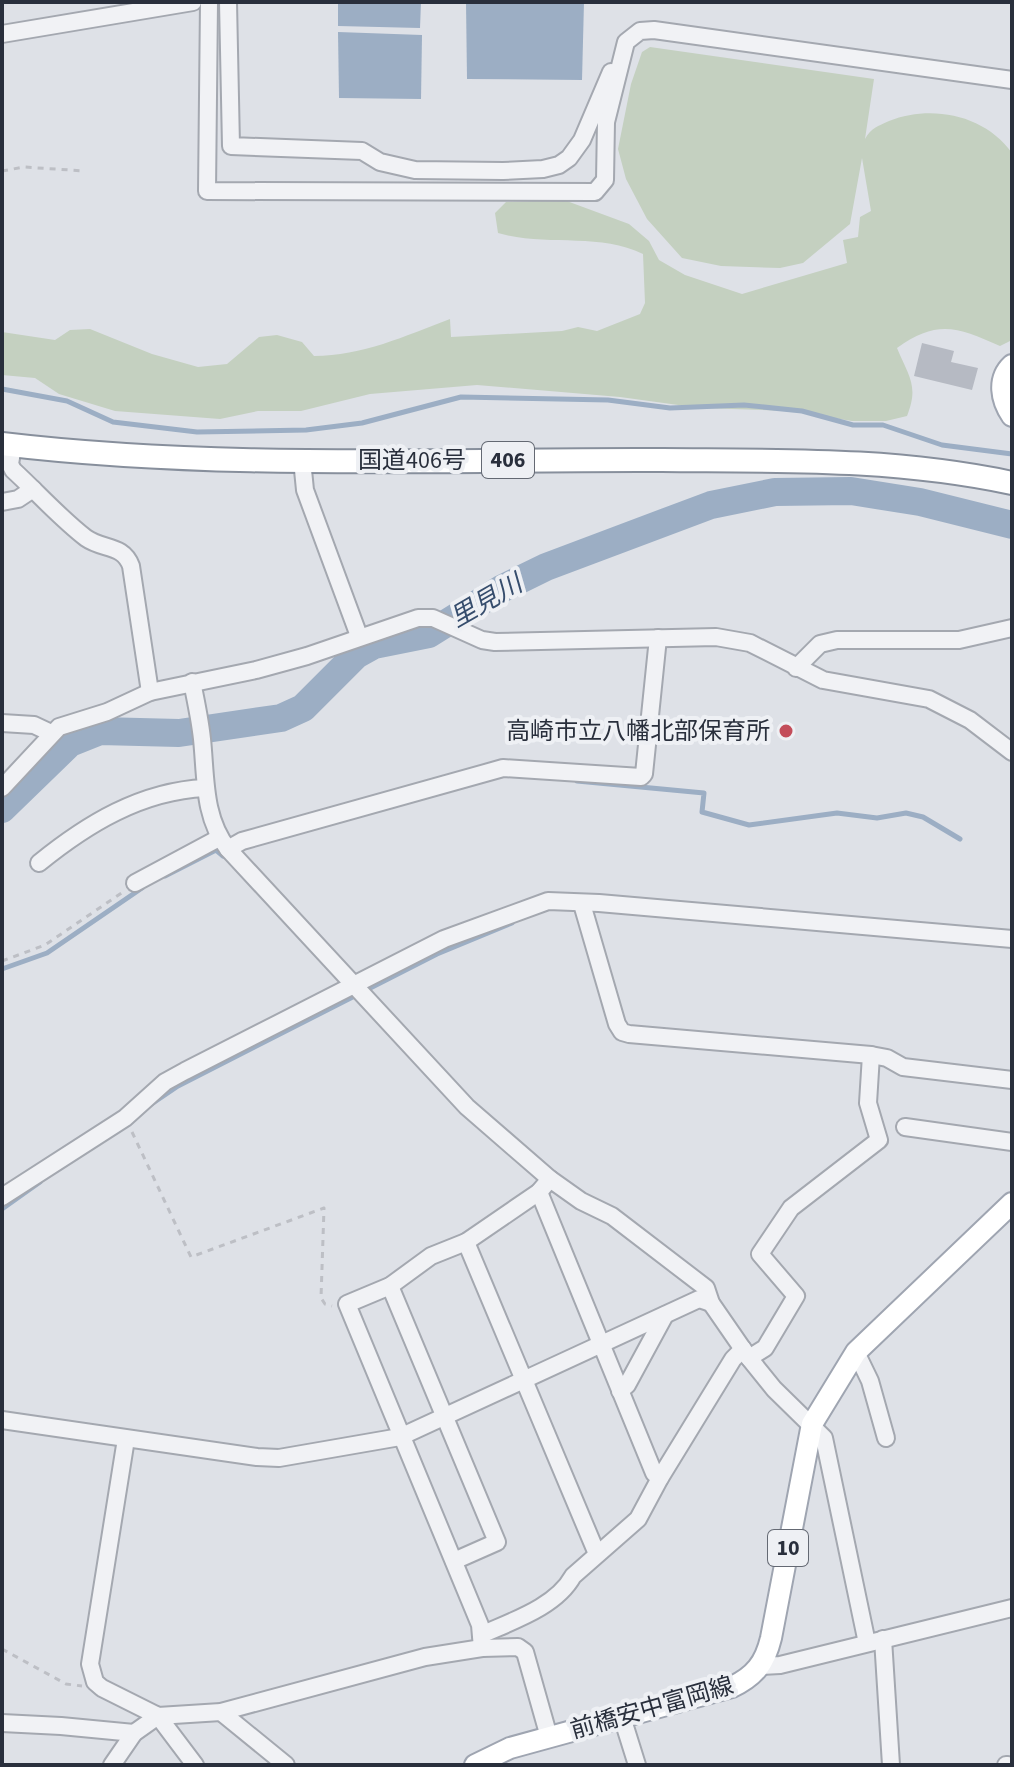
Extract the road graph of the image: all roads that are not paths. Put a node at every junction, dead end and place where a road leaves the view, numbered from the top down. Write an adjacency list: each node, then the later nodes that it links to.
1 (193, 2): 4 (street)
2 (209, 2): 7 (street)
3 (228, 2): 7 (street)
4 (171, 4): 5 (street)
5 (108, 8): 6 (street)
6 (2, 34)
7 (626, 42): 8 (street)
8 (1012, 80)
9 (1012, 365): 10 (main road)
10 (1012, 416)
11 (7, 445): 12 (highway, 国道406号 / 406); 14 (street)
12 (302, 460): 13 (highway, 国道406号 / 406); 17 (street)
13 (1012, 483)
14 (33, 489): 15 (street); 21 (street)
15 (2, 502)
16 (1012, 628): 19 (street)
17 (359, 636): 18 (street); 20 (street)
18 (658, 638): 19 (street); 27 (street)
19 (796, 668): 24 (street)
20 (192, 682): 21 (street); 26 (street)
21 (150, 692): 23 (street)
22 (2, 723): 23 (street)
23 (51, 733): 25 (street)
24 (1012, 752)
25 (2, 788)
26 (205, 788): 27 (street); 28 (street)
27 (224, 843): 29 (street); 32 (street)
28 (39, 863)
29 (135, 883)
30 (582, 904): 31 (street); 32 (street); 33 (street)
31 (1012, 939)
32 (352, 985): 37 (street); 38 (street)
33 (871, 1055): 34 (street); 46 (street)
34 (1012, 1080)
35 (905, 1127): 36 (street)
36 (1012, 1142)
37 (545, 1186): 40 (street); 42 (street); 44 (street)
38 (2, 1197)
39 (1012, 1203): 45 (main road, 前橋安中富岡線 / 10)
40 (466, 1242): 41 (street); 47 (street)
41 (390, 1286): 49 (street); 52 (street)
42 (711, 1303): 43 (street); 46 (street)
43 (665, 1315): 44 (street); 48 (street)
44 (601, 1344): 47 (street); 48 (street)
45 (856, 1352): 51 (main road, 前橋安中富岡線 / 10); 53 (street)
46 (746, 1354): 51 (street); 55 (street)
47 (523, 1380): 49 (street); 56 (street)
48 (620, 1391): 55 (street)
49 (444, 1417): 52 (street); 57 (street)
50 (2, 1420): 54 (street)
51 (812, 1424): 60 (street); 61 (main road, 前橋安中富岡線 / 10)
52 (400, 1437): 54 (street); 57 (street)
53 (886, 1438)
54 (126, 1439): 63 (street)
55 (660, 1478): 56 (street)
56 (597, 1554): 59 (street)
57 (454, 1561): 59 (street)
58 (1012, 1608): 60 (street)
59 (482, 1641): 62 (street); 67 (street)
60 (875, 1641): 61 (street); 73 (street)
61 (761, 1666): 64 (main road, 前橋安中富岡線)
62 (221, 1712): 63 (street); 70 (street)
63 (158, 1716): 66 (street); 69 (street)
64 (622, 1717): 67 (main road, 前橋安中富岡線); 72 (street)
65 (2, 1723): 66 (street)
66 (134, 1733): 68 (street)
67 (549, 1737): 71 (main road, 前橋安中富岡線)
68 (112, 1765)
69 (195, 1765)
70 (286, 1765)
71 (475, 1765)
72 (637, 1765)
73 (891, 1765)

